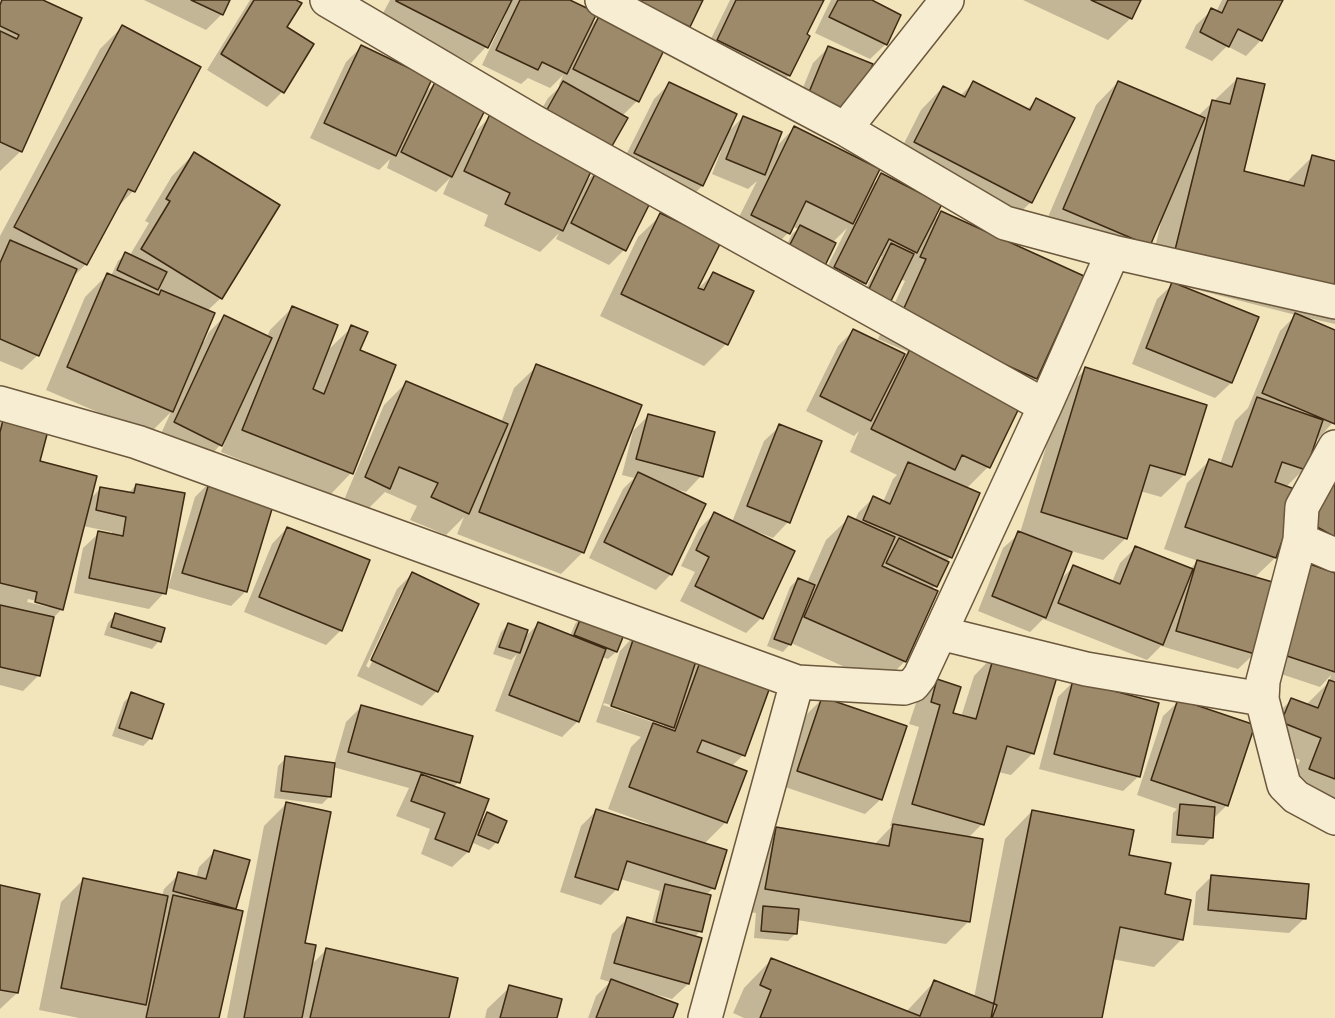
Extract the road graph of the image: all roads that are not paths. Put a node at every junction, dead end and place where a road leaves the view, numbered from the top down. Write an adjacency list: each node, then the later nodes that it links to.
1 (327, 0): 8 (street)
2 (602, 0): 4 (street)
3 (947, 0): 4 (street)
4 (845, 129): 5 (street)
5 (1113, 252): 6 (street); 8 (street)
6 (1335, 302)
7 (0, 403): 13 (street)
8 (1045, 406): 12 (street)
9 (1335, 447): 10 (street)
10 (1300, 540): 11 (street); 14 (street)
11 (1335, 555)
12 (940, 633): 13 (street); 14 (street)
13 (797, 682): 16 (street)
14 (1262, 699): 15 (street)
15 (1335, 818)
16 (705, 1018)

